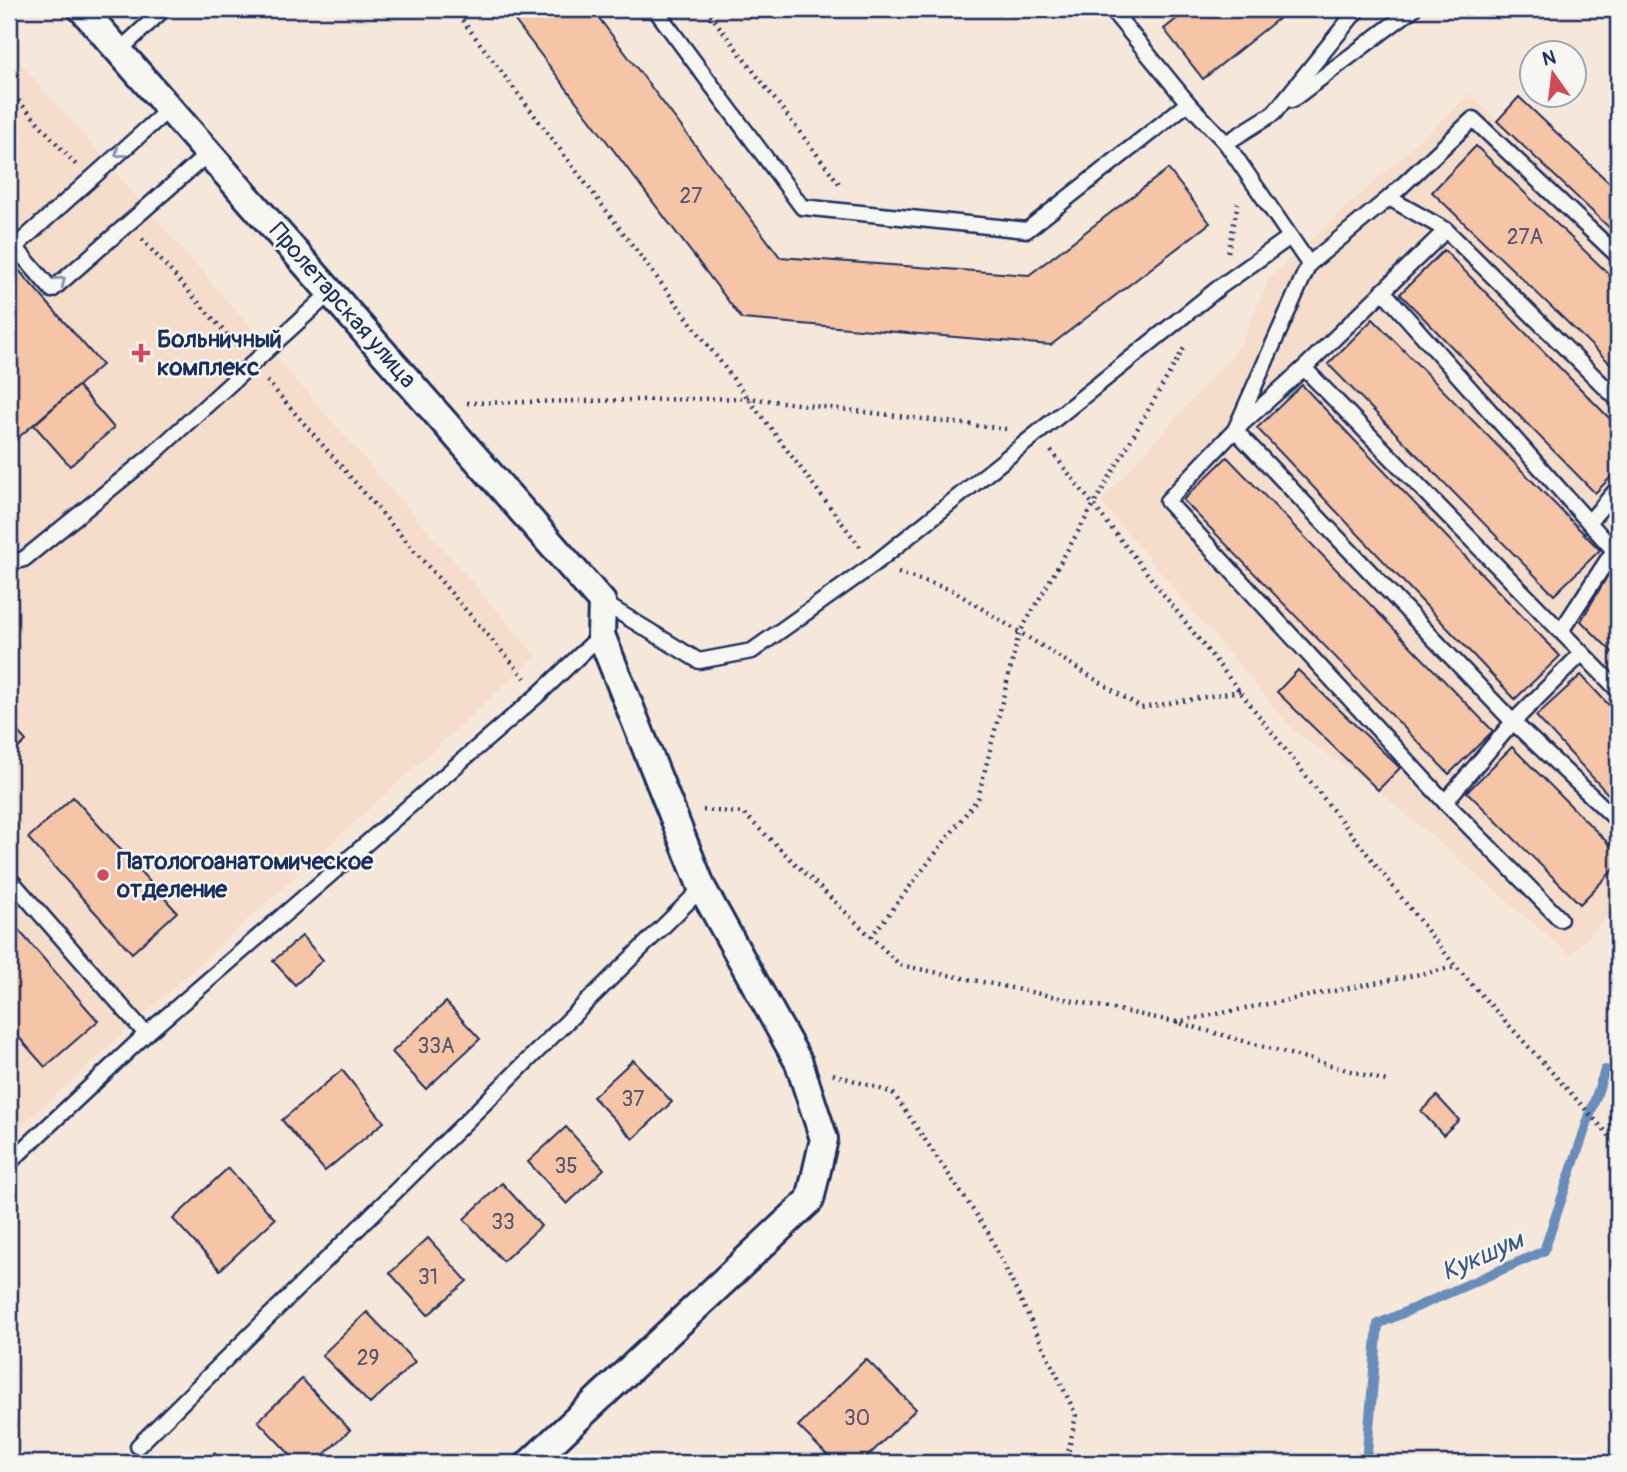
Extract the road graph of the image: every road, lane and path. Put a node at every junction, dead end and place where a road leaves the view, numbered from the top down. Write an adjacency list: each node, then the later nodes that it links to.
1 (82, 9): 9 (street, Пролетарская улица)
2 (164, 9): 9 (lane)
3 (454, 9): 31 (path)
4 (655, 9): 19 (lane)
5 (706, 9): 19 (path)
6 (1111, 9): 11 (lane)
7 (1358, 9): 13 (lane)
8 (1413, 9): 13 (lane)
9 (119, 51): 12 (street, Пролетарская улица)
10 (9, 90): 17 (path)
11 (1188, 103): 14 (lane); 19 (lane)
12 (170, 108): 15 (street, Пролетарская улица); 17 (lane, one-way to 17)
13 (1274, 113): 14 (lane)
14 (1226, 143): 16 (lane)
15 (209, 153): 20 (lane); 26 (street, Пролетарская улица)
16 (1245, 173): 22 (lane); 25 (path)
17 (88, 180): 20 (lane, one-way to 20)
18 (1389, 198): 21 (lane); 23 (lane); 24 (lane)
19 (861, 213)
20 (128, 223): 29 (path)
21 (1446, 230): 27 (lane); 32 (lane)
22 (1290, 237): 24 (lane); 25 (lane)
23 (1618, 256)
24 (1309, 264): 34 (lane)
25 (1221, 286): 35 (lane)
26 (332, 291): 29 (lane); 33 (street, Пролетарская улица)
27 (1383, 291): 30 (lane); 38 (lane)
28 (1187, 343): 37 (path)
29 (253, 365): 40 (lane); 49 (path)
30 (1304, 368): 34 (lane); 43 (lane)
31 (748, 398): 33 (path); 35 (path); 41 (path)
32 (1618, 400)
33 (431, 404): 42 (street, Пролетарская улица)
34 (1235, 430): 50 (lane); 51 (lane)
35 (1037, 433): 37 (path); 41 (lane)
36 (1618, 488): 38 (lane)
37 (1091, 505): 44 (path); 48 (path)
38 (1590, 522): 39 (lane)
39 (1616, 552): 43 (lane)
40 (9, 563)
41 (873, 565): 42 (lane); 44 (path)
42 (603, 602): 45 (street)
43 (1561, 631): 46 (lane)
44 (1019, 634): 48 (path); 57 (path)
45 (601, 635): 49 (lane); 52 (street)
46 (1581, 654): 47 (lane); 50 (lane)
47 (1618, 690)
48 (1241, 691): 58 (path)
49 (539, 694): 60 (lane)
50 (1513, 722): 51 (lane); 53 (lane)
51 (1445, 802): 56 (lane)
52 (670, 808): 55 (street); 57 (path)
53 (1618, 821)
54 (9, 878): 60 (lane)
55 (702, 888): 61 (street); 65 (lane)
56 (1560, 919)
57 (871, 937): 59 (path)
58 (1456, 967): 59 (path); 63 (path)
59 (1176, 1022): 62 (path)
60 (146, 1034): 64 (lane)
61 (799, 1063): 66 (street); 67 (path)
62 (1390, 1082)
63 (1618, 1144)
64 (9, 1163)
65 (138, 1446)
66 (530, 1463)
67 (1066, 1463)

